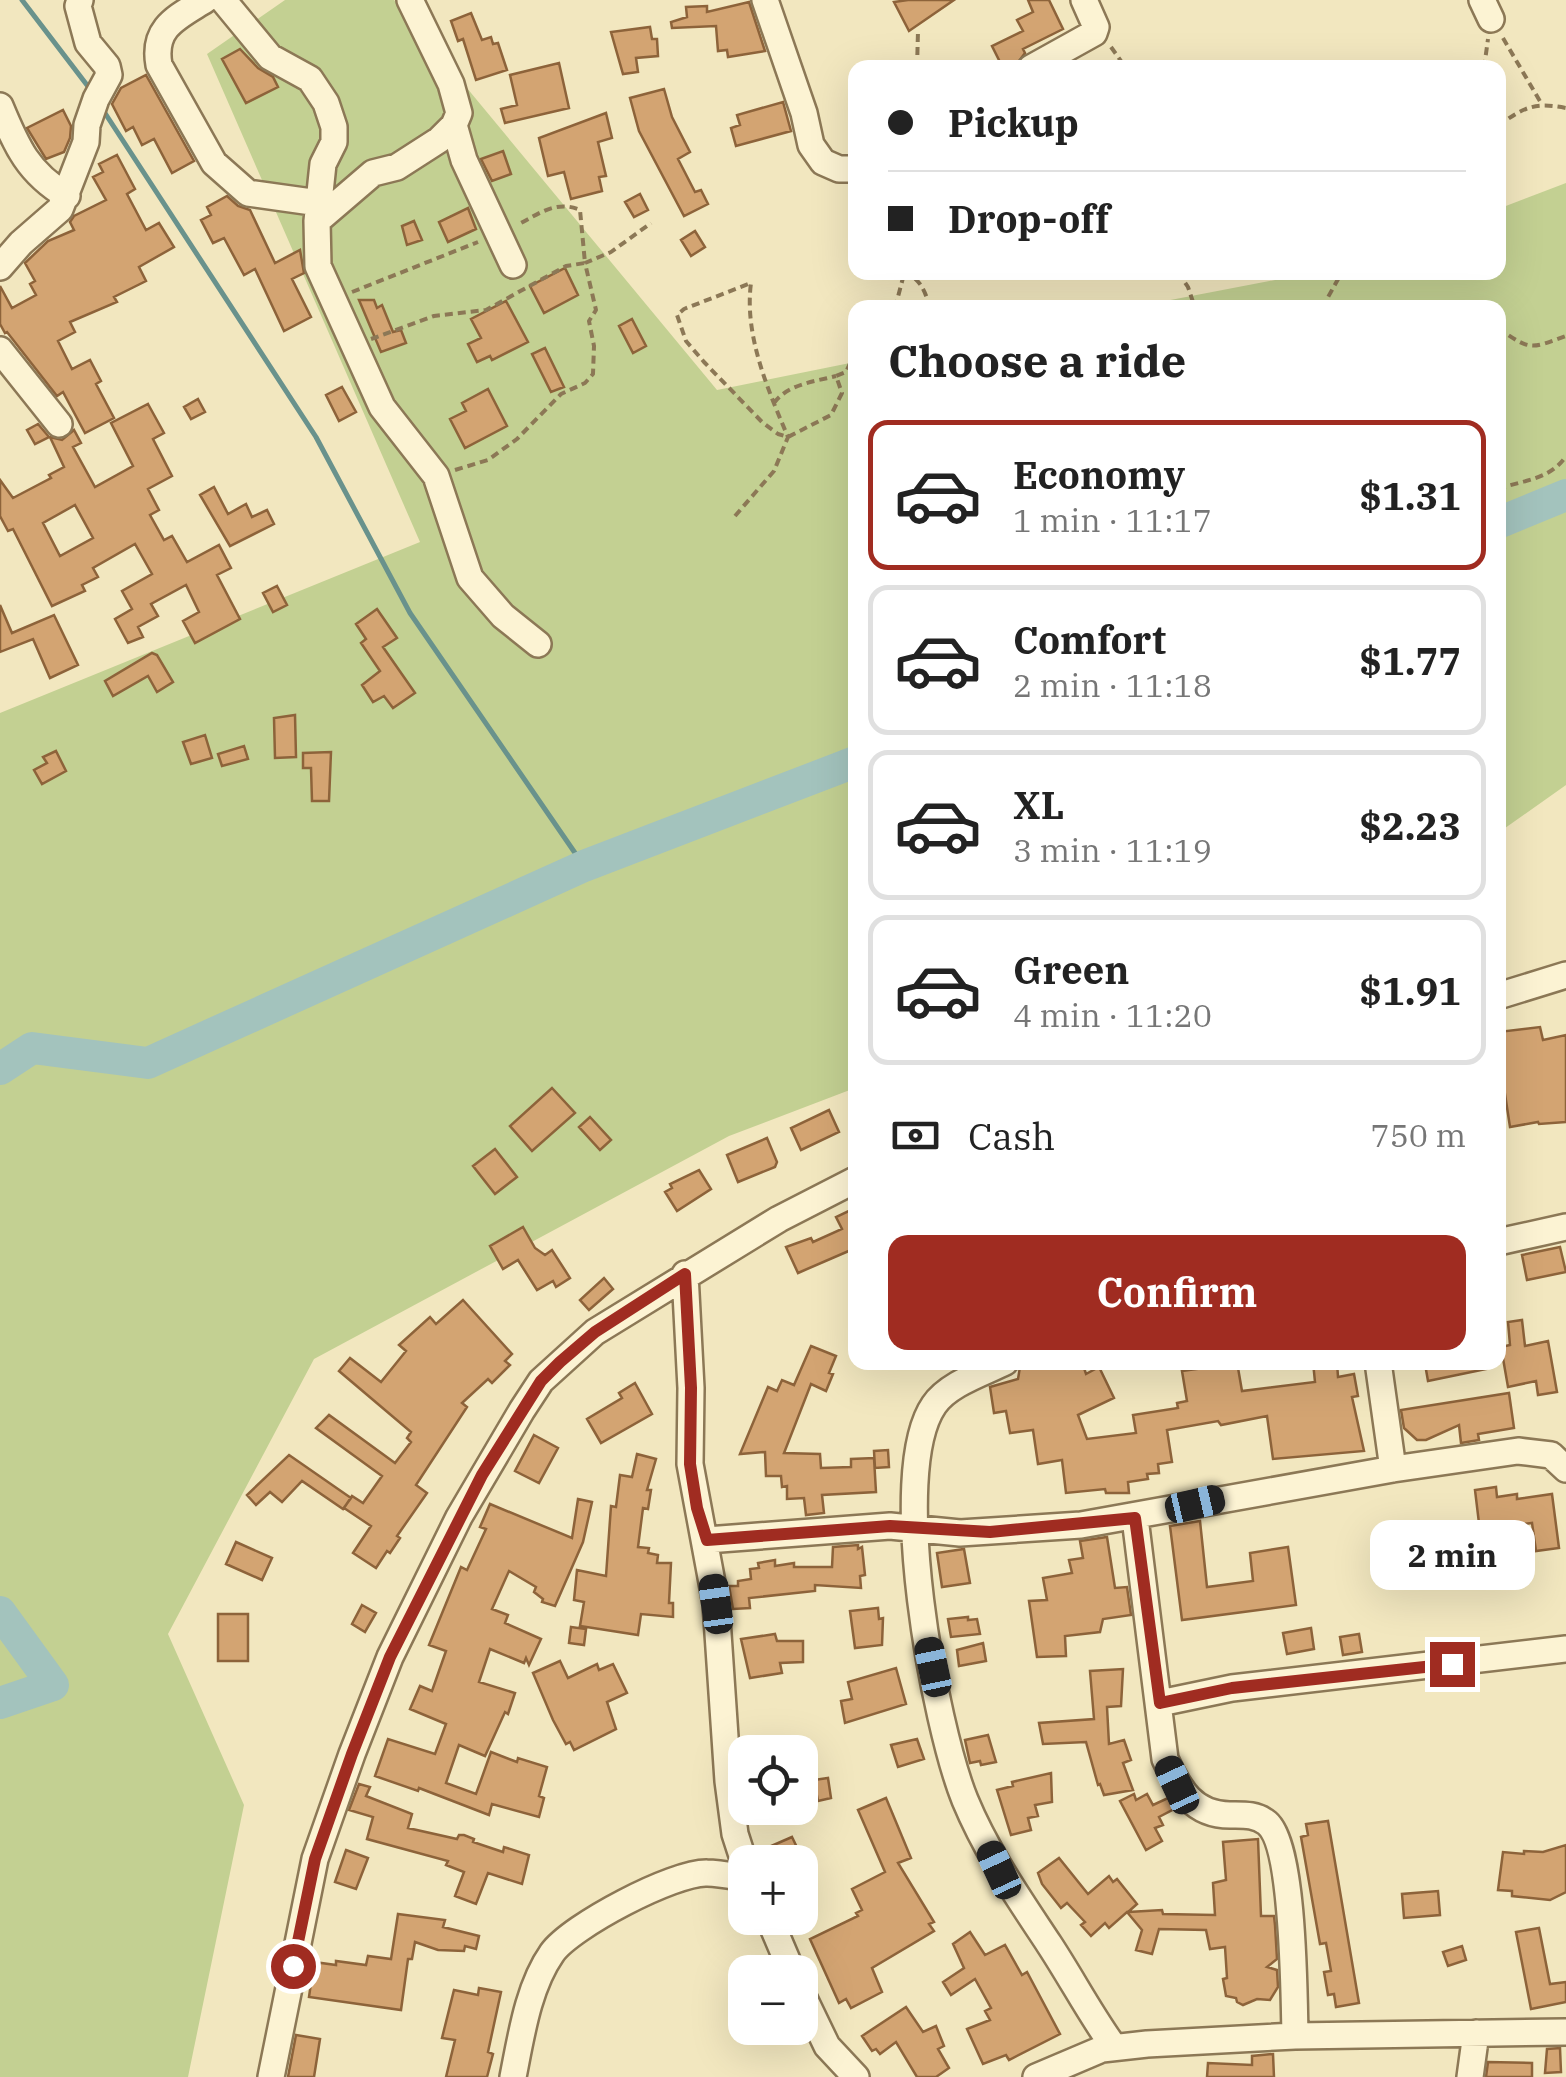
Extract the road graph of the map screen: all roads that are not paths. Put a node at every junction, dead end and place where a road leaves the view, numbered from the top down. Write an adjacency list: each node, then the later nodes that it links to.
1 (80, 0): 11 (street)
2 (205, 0): 12 (street)
3 (223, 0): 12 (street)
4 (410, 0): 9 (street)
5 (765, 0): 10 (street)
6 (1084, 0): 7 (street)
7 (1046, 60)
8 (0, 106): 11 (street)
9 (454, 125): 12 (street); 13 (street)
10 (848, 168)
11 (67, 196): 14 (street)
12 (318, 212): 17 (street)
13 (513, 265)
14 (0, 267)
15 (0, 350): 16 (street)
16 (60, 424)
17 (538, 644)
18 (1566, 975): 19 (street)
19 (1506, 994)
20 (848, 1184): 23 (street)
21 (1566, 1227): 22 (street)
22 (1506, 1240)
23 (685, 1274): 30 (street); 40 (street)
24 (988, 1370): 29 (street)
25 (1379, 1370): 26 (street)
26 (1393, 1468): 27 (street); 28 (street)
27 (1566, 1469)
28 (1135, 1518): 29 (street); 32 (street)
29 (913, 1527): 30 (street); 39 (street)
30 (707, 1540): 33 (street)
31 (1566, 1649): 32 (street)
32 (1160, 1703): 38 (street)
33 (739, 1845)
34 (728, 1876): 41 (street)
35 (818, 2027): 42 (street)
36 (1566, 2032): 37 (street)
37 (1476, 2033): 38 (street); 44 (street)
38 (1295, 2036): 39 (street)
39 (1114, 2048): 43 (street)
40 (271, 2077)
41 (513, 2077)
42 (856, 2077)
43 (1036, 2077)
44 (1470, 2077)

